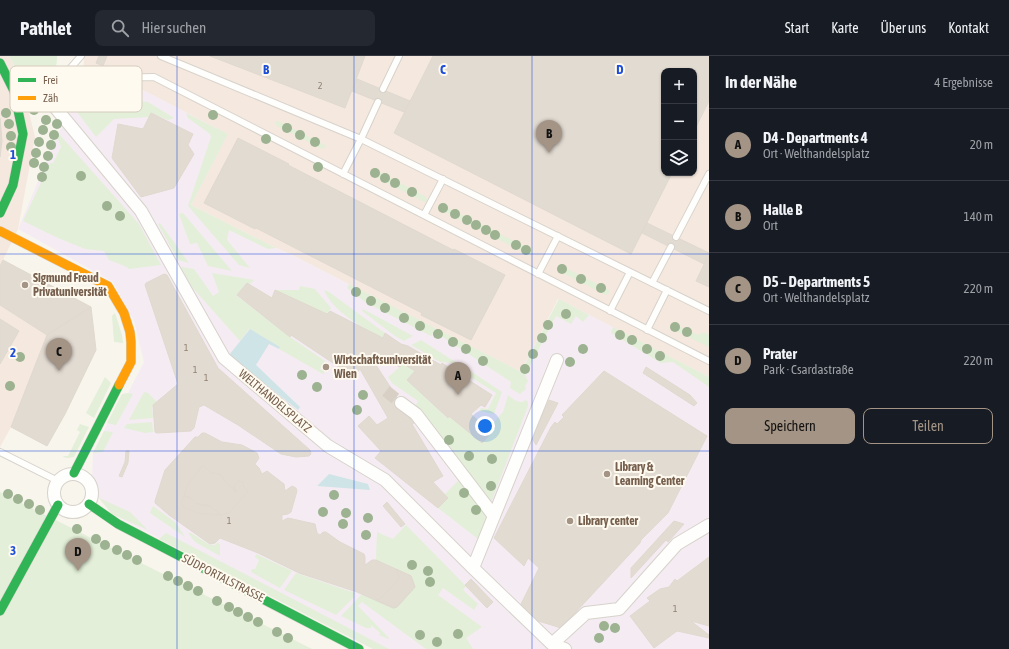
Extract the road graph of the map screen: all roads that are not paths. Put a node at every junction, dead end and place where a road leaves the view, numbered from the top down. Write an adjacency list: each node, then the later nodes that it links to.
1 (81, 56): 5 (lane)
2 (161, 56): 12 (lane)
3 (398, 56): 8 (lane)
4 (0, 63): 7 (street)
5 (72, 66)
6 (142, 77): 13 (lane)
7 (10, 82)
8 (383, 89)
9 (378, 102): 12 (lane)
10 (18, 112): 16 (street)
11 (59, 112): 39 (street, WELTHANDELSPLATZ)
12 (361, 139): 13 (lane); 15 (lane)
13 (343, 174): 17 (lane)
14 (709, 174): 20 (lane)
15 (443, 179): 17 (lane); 19 (lane)
16 (0, 213)
17 (424, 215): 23 (lane)
18 (0, 231): 33 (street)
19 (558, 236): 22 (lane); 23 (lane)
20 (676, 237)
21 (671, 247): 24 (lane)
22 (630, 272): 24 (lane); 26 (lane)
23 (538, 274): 26 (lane)
24 (652, 283): 25 (lane)
25 (667, 290): 27 (lane); 28 (lane)
26 (610, 311): 28 (lane)
27 (709, 311)
28 (647, 330): 30 (lane)
29 (556, 360): 37 (street)
30 (709, 362)
31 (401, 403): 37 (street)
32 (0, 452): 34 (lane)
33 (74, 473): 34 (street); 35 (street)
34 (58, 481): 36 (street)
35 (89, 504): 36 (street); 42 (street, SÜDPORTALSTRASSE)
36 (58, 505): 40 (street)
37 (494, 516): 39 (street)
38 (709, 525): 41 (street)
39 (473, 568): 41 (street, WELTHANDELSPLATZ)
40 (0, 611)
41 (552, 644): 43 (street, WELTHANDELSPLATZ)
42 (359, 649)
43 (565, 649)

